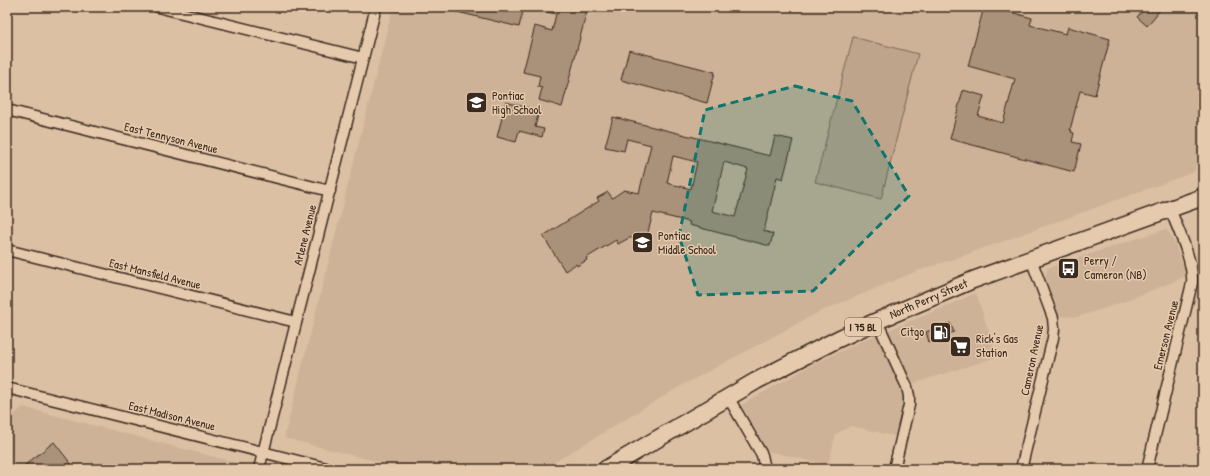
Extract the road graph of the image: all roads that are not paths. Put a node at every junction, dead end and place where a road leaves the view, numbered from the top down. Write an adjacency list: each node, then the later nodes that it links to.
1 (158, 7): 3 (street)
2 (376, 7): 3 (street, Arlene Avenue)
3 (364, 58): 5 (street, Arlene Avenue)
4 (7, 110): 5 (street, East Tennyson Avenue)
5 (330, 191): 11 (street, Arlene Avenue)
6 (1203, 197): 7 (main road, North Perry Street / I 75 BL)
7 (1170, 209): 9 (main road, North Perry Street / I 75 BL); 21 (street, Emerson Avenue)
8 (7, 250): 11 (street, East Mansfield Avenue)
9 (1031, 259): 10 (main road, North Perry Street / I 75 BL); 20 (street, Cameron Avenue)
10 (877, 321): 13 (main road, North Perry Street / I 75 BL); 19 (street)
11 (296, 322): 14 (street, Arlene Avenue)
12 (7, 388): 14 (street, East Madison Avenue)
13 (728, 397): 17 (main road, North Perry Street / I 75 BL); 18 (street)
14 (263, 452): 15 (street, Arlene Avenue); 16 (street, East Madison Avenue)
15 (259, 469)
16 (330, 469)
17 (606, 469)
18 (765, 469)
19 (894, 469)
20 (1021, 469)
21 (1147, 469)

